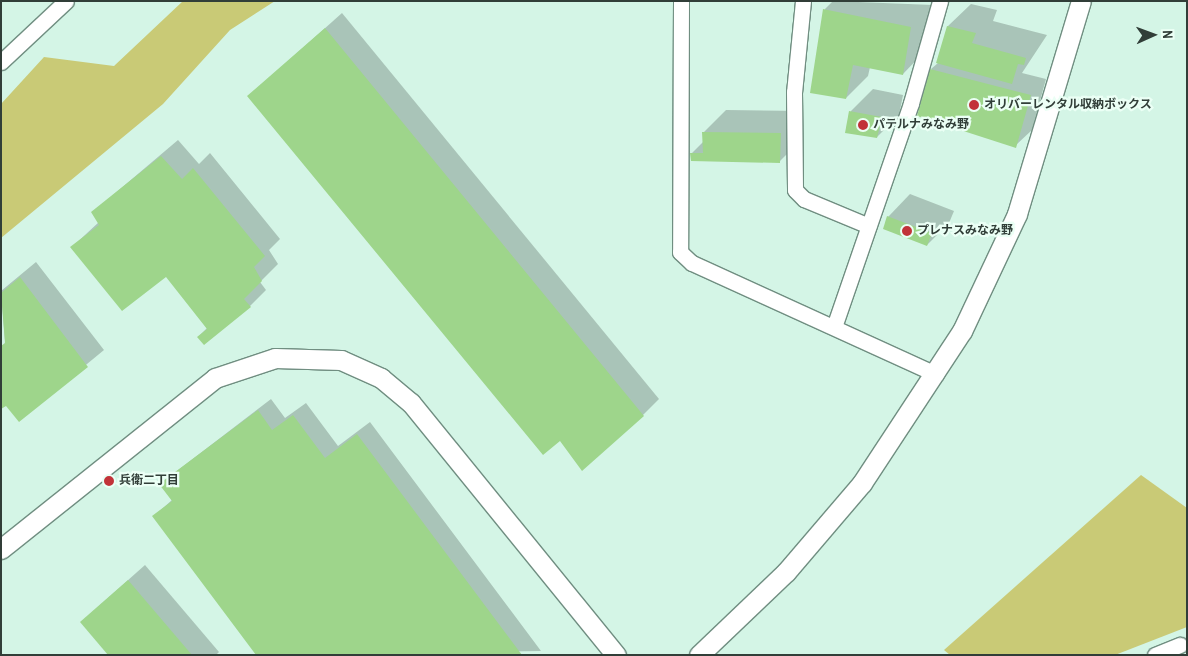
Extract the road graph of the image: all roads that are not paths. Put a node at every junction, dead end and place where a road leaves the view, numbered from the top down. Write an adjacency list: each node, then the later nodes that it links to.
1 (66, 1): 6 (street)
2 (681, 1): 8 (street)
3 (802, 1): 7 (street)
4 (940, 1): 7 (street)
5 (1081, 1): 9 (street)
6 (1, 62)
7 (869, 226): 8 (street)
8 (834, 327): 9 (street)
9 (936, 374): 13 (street)
10 (1, 549): 12 (street)
11 (1180, 645): 14 (street)
12 (616, 655)
13 (698, 655)
14 (1155, 655)

